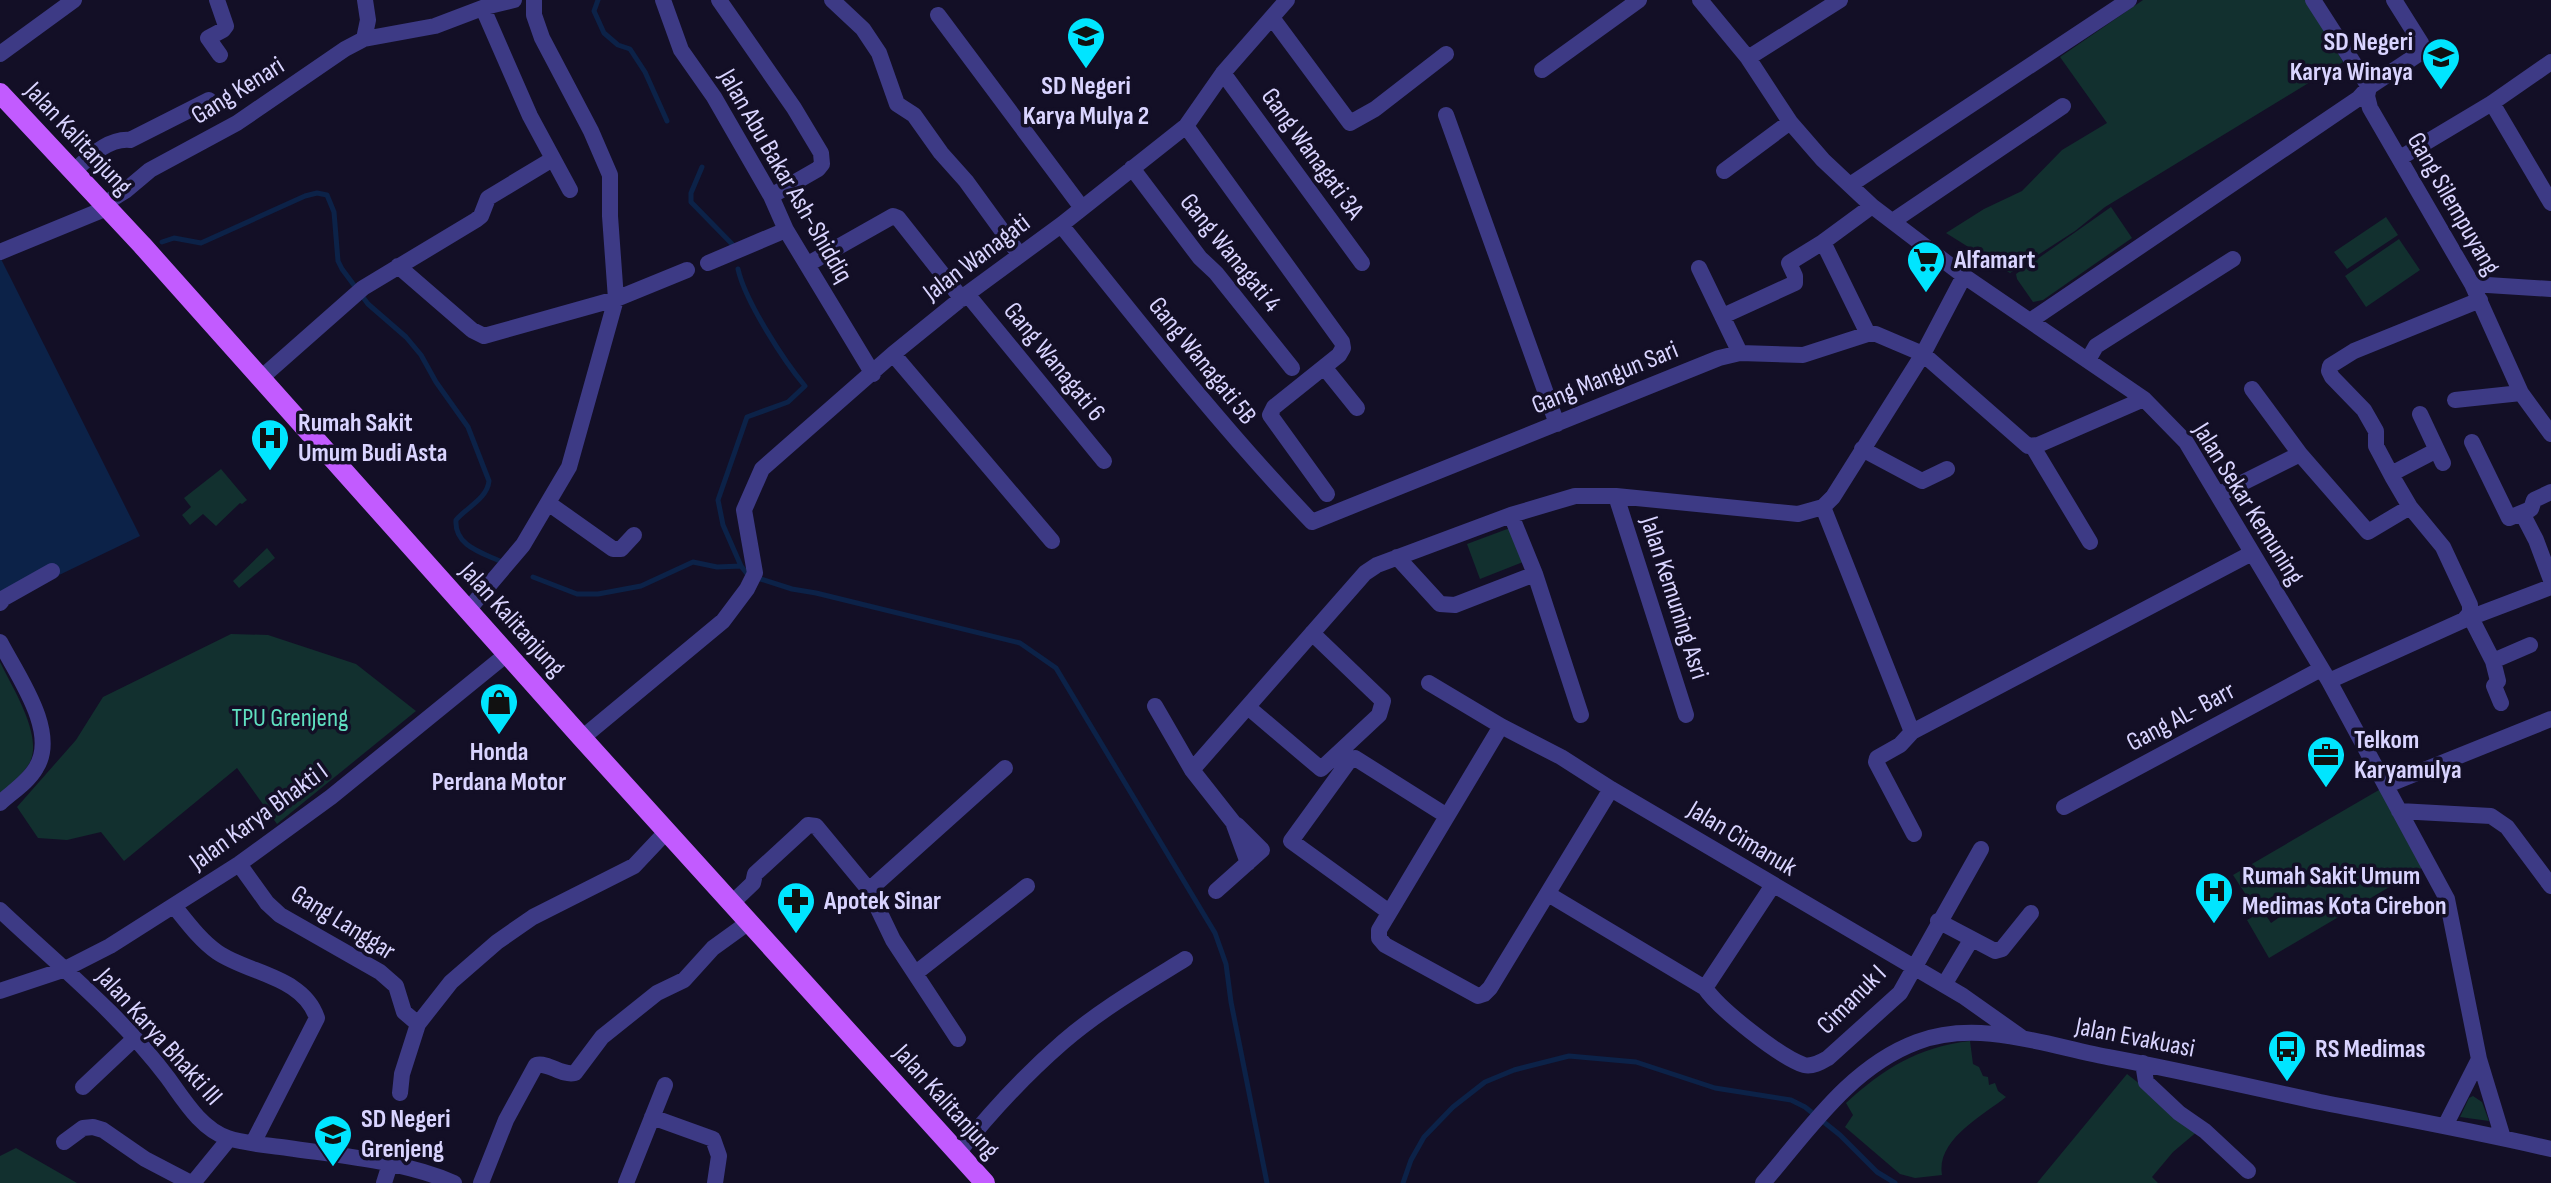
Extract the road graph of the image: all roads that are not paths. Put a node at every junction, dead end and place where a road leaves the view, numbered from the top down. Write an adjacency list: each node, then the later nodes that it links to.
1 (74, 0): 20 (street)
2 (217, 0): 22 (street)
3 (365, 0): 19 (street)
4 (514, 0): 16 (street)
5 (534, 0): 64 (street)
6 (663, 0): 43 (street, Jalan Abu Bakar Ash-Shiddiq)
7 (719, 0): 43 (street)
8 (832, 0): 52 (street)
9 (1287, 0): 18 (street, Jalan Wanagati)
10 (1639, 0): 25 (street)
11 (1700, 0): 23 (street, Jalan Sekar Kemuning)
12 (1840, 0): 23 (street)
13 (2129, 0): 40 (street)
14 (2313, 0): 27 (street, Gang Silempuyang)
15 (2394, 0): 27 (street)
16 (485, 7): 19 (street); 36 (street)
17 (938, 15): 46 (street)
18 (1273, 19): 21 (street); 26 (street, Jalan Wanagati)
19 (364, 39): 44 (street, Gang Kenari)
20 (0, 54)
21 (1446, 54)
22 (220, 55)
23 (1748, 58): 33 (street, Jalan Sekar Kemuning)
24 (2551, 62): 30 (street)
25 (1542, 70)
26 (1223, 73): 34 (street, Jalan Wanagati); 55 (street, Gang Wanagati 3A)
27 (2369, 87): 35 (street, Gang Silempuyang); 67 (street)
28 (0, 93): 39 (main road, Jalan Kalitanjung)
29 (209, 100): 39 (street)
30 (2492, 103): 35 (street); 42 (street)
31 (2063, 106): 47 (street)
32 (1446, 115): 83 (street)
33 (1790, 122): 38 (street); 40 (street, Jalan Sekar Kemuning)
34 (1186, 126): 37 (street, Jalan Wanagati); 73 (street)
35 (2400, 158): 61 (street, Gang Silempuyang)
36 (551, 160): 41 (street); 57 (street)
37 (1132, 168): 46 (street, Jalan Wanagati); 74 (street, Gang Wanagati 4)
38 (1724, 171)
39 (74, 172): 44 (main road, Jalan Kalitanjung)
40 (1850, 185): 45 (street, Jalan Sekar Kemuning)
41 (570, 190)
42 (2548, 192)
43 (771, 196): 49 (street, Jalan Abu Bakar Ash-Shiddiq)
44 (106, 206): 51 (street, Gang Kenari); 76 (main road, Jalan Kalitanjung)
45 (1872, 206): 47 (street, Jalan Sekar Kemuning); 50 (street)
46 (1082, 208): 48 (street, Jalan Wanagati)
47 (1893, 221): 60 (street, Jalan Sekar Kemuning)
48 (1061, 225): 52 (street, Jalan Wanagati); 101 (street, Gang Wanagati 5B)
49 (786, 230): 54 (street); 56 (street, Jalan Abu Bakar Ash-Shiddiq)
50 (1823, 242): 66 (street); 68 (street)
51 (0, 252)
52 (1019, 254): 63 (street, Jalan Wanagati)
53 (2233, 259): 72 (street)
54 (708, 263)
55 (1362, 263)
56 (808, 264): 63 (street, Gang Wanagati 6); 75 (street, Jalan Abu Bakar Ash-Shiddiq)
57 (398, 266): 64 (street); 76 (street)
58 (1699, 268): 66 (street)
59 (687, 270): 64 (street)
60 (1964, 276): 67 (street, Jalan Sekar Kemuning); 71 (street)
61 (2472, 284): 62 (street); 65 (street, Gang Silempuyang)
62 (2551, 289)
63 (964, 297): 70 (street, Jalan Wanagati); 89 (street, Gang Wanagati 6)
64 (616, 299): 96 (street)
65 (2480, 300): 78 (street, Gang Silempuyang); 91 (street)
66 (1723, 316): 69 (street)
67 (2030, 321): 72 (street, Jalan Sekar Kemuning)
68 (1868, 334): 69 (street, Gang Mangun Sari); 71 (street)
69 (1740, 353): 83 (street, Gang Mangun Sari)
70 (893, 354): 75 (street, Jalan Wanagati); 103 (street)
71 (1923, 354): 86 (street); 87 (street)
72 (2088, 360): 79 (street, Jalan Sekar Kemuning)
73 (1324, 367): 81 (street); 93 (street)
74 (1292, 368)
75 (873, 374): 129 (street, Jalan Wanagati)
76 (261, 378): 112 (main road, Jalan Kalitanjung)
77 (2252, 389): 88 (street)
78 (2521, 393): 80 (street); 84 (street, Gang Silempuyang)
79 (2144, 399): 86 (street); 94 (street, Jalan Sekar Kemuning)
80 (2455, 400)
81 (1357, 408)
82 (2420, 414): 91 (street)
83 (1557, 424): 101 (street, Gang Mangun Sari)
84 (2551, 434)
85 (2472, 442): 99 (street)
86 (2033, 447): 104 (street)
87 (1862, 449): 90 (street); 97 (street)
88 (2300, 454): 94 (street); 98 (street)
89 (1104, 461)
90 (1947, 469)
91 (2391, 474): 98 (street)
92 (2551, 492): 99 (street)
93 (1327, 494)
94 (2218, 495): 105 (street, Jalan Sekar Kemuning)
95 (1616, 496): 97 (street); 100 (street); 125 (street, Jalan Kemuning Asri)
96 (548, 503): 102 (street); 112 (street)
97 (1823, 507): 128 (street)
98 (2410, 507): 113 (street)
99 (2522, 513): 109 (street)
100 (1511, 515): 106 (street); 108 (street)
101 (1312, 522)
102 (634, 535)
103 (1052, 541)
104 (2090, 542)
105 (2252, 553): 119 (street, Jalan Sekar Kemuning); 128 (street)
106 (1397, 557): 108 (street); 114 (street)
107 (52, 571): 111 (street)
108 (1535, 574): 124 (street)
109 (2551, 580)
110 (2551, 587): 113 (street, Gang AL- Barr)
111 (0, 603)
112 (468, 610): 117 (main road, Jalan Kalitanjung)
113 (2468, 619): 118 (street); 119 (street, Gang AL- Barr)
114 (1312, 633): 123 (street); 123 (street)
115 (0, 642): 134 (street)
116 (2530, 645): 118 (street)
117 (507, 654): 129 (main road, Jalan Kalitanjung); 141 (street, Jalan Karya Bhakti I)
118 (2493, 661): 121 (street)
119 (2325, 675): 132 (street, Jalan Sekar Kemuning); 135 (street, Gang AL- Barr)
120 (1429, 683): 127 (street, Jalan Cimanuk)
121 (2501, 703)
122 (1155, 706): 131 (street)
123 (1249, 708): 131 (street)
124 (1581, 715)
125 (1686, 715)
126 (2551, 719): 132 (street)
127 (1501, 726): 133 (street, Jalan Cimanuk); 137 (street)
128 (1912, 732): 139 (street)
129 (582, 738): 138 (main road, Jalan Kalitanjung)
130 (1005, 768): 145 (street)
131 (1192, 770): 146 (street)
132 (2387, 785): 136 (street, Jalan Sekar Kemuning)
133 (1611, 789): 142 (street, Jalan Cimanuk); 147 (street)
134 (0, 803)
135 (2064, 807)
136 (2399, 811): 144 (street); 167 (street, Jalan Sekar Kemuning)
137 (1447, 816): 151 (street); 151 (street)
138 (667, 831): 148 (main road, Jalan Kalitanjung); 163 (street)
139 (1914, 834)
140 (1981, 849): 153 (street)
141 (239, 864): 149 (street, Jalan Karya Bhakti I); 163 (street, Gang Langgar)
142 (1773, 885): 157 (street, Jalan Cimanuk); 161 (street)
143 (1027, 886): 159 (street)
144 (2551, 886)
145 (869, 890): 148 (street); 159 (street)
146 (1216, 891)
147 (1548, 894): 151 (street); 161 (street)
148 (732, 903): 154 (main road, Jalan Kalitanjung)
149 (174, 906): 158 (street, Jalan Karya Bhakti I); 177 (street)
150 (0, 910): 158 (street, Jalan Karya Bhakti III)
151 (1389, 912)
152 (2031, 913): 155 (street)
153 (1938, 921): 155 (street); 157 (street)
154 (749, 922): 179 (main road, Jalan Kalitanjung); 185 (street)
155 (1971, 940): 160 (street)
156 (1185, 959): 179 (street)
157 (1914, 968): 160 (street, Jalan Cimanuk); 161 (street, Cimanuk I)
158 (63, 970): 162 (street, Jalan Karya Bhakti I); 164 (street, Jalan Karya Bhakti III)
159 (917, 972): 165 (street)
160 (1944, 985): 166 (street, Jalan Cimanuk)
161 (1705, 988)
162 (0, 991)
163 (418, 1024): 171 (street)
164 (134, 1039): 170 (street); 175 (street, Jalan Karya Bhakti III)
165 (958, 1039)
166 (2027, 1041): 168 (street, Jalan Evakuasi); 189 (street, Jalan Evakuasi)
167 (2479, 1059): 173 (street); 174 (street, Jalan Sekar Kemuning)
168 (2143, 1063): 173 (street, Jalan Evakuasi); 181 (street)
169 (665, 1085): 172 (street)
170 (83, 1087)
171 (400, 1093)
172 (652, 1117): 186 (street); 187 (street)
173 (2445, 1126): 174 (street, Jalan Evakuasi)
174 (2503, 1138): 178 (street, Jalan Evakuasi)
175 (229, 1139): 177 (street, Jalan Karya Bhakti III); 182 (street)
176 (64, 1142): 182 (street)
177 (253, 1143): 180 (street, Jalan Karya Bhakti III)
178 (2551, 1149)
179 (958, 1153): 188 (main road, Jalan Kalitanjung)
180 (390, 1164): 183 (street); 184 (street, Jalan Karya Bhakti III)
181 (2248, 1171)
182 (192, 1183)
183 (384, 1183)
184 (454, 1183)
185 (481, 1183)
186 (626, 1183)
187 (715, 1183)
188 (985, 1183)
189 (1763, 1183)

